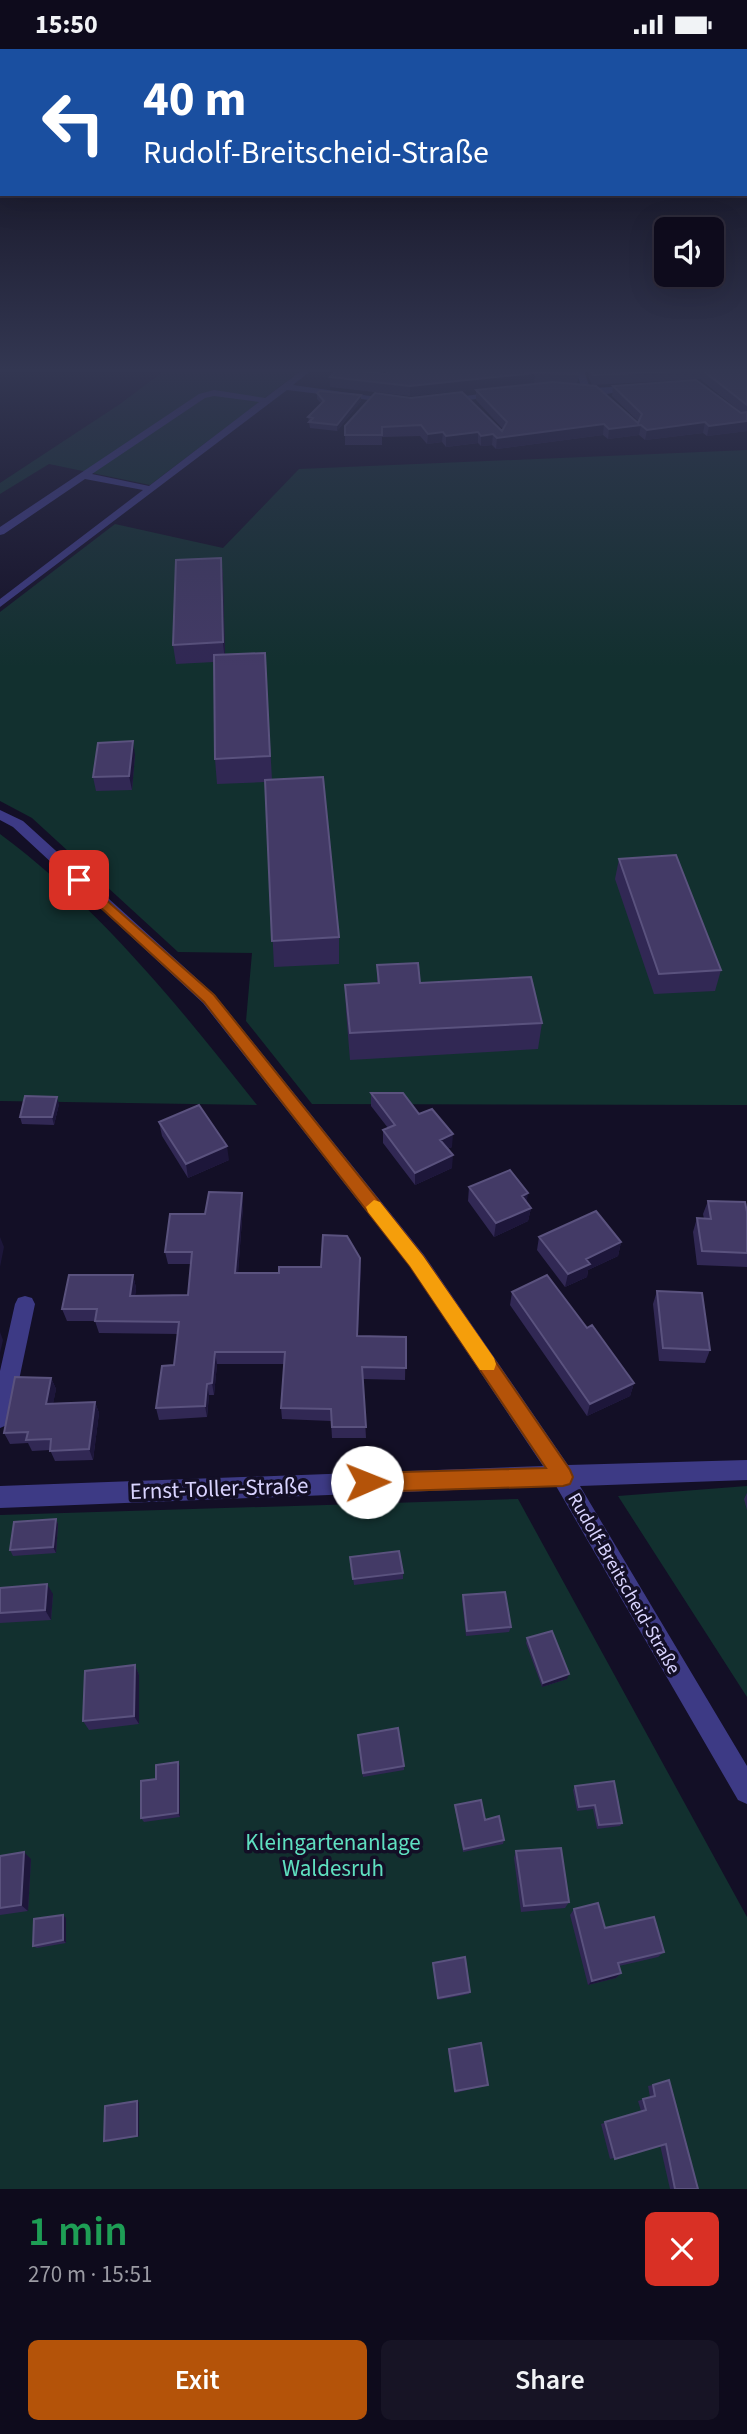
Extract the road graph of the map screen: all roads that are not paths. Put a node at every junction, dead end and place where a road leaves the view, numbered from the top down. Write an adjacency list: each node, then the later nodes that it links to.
1 (96, 468): 3 (street)
2 (179, 468): 4 (street)
3 (86, 475): 4 (street); 5 (street)
4 (151, 489): 6 (street)
5 (0, 532)
6 (0, 604)
7 (0, 814): 11 (street, Rudolf-Breitscheid-Straße)
8 (25, 1304): 9 (street)
9 (0, 1418)
10 (747, 1470): 11 (street, Ernst-Toller-Straße)
11 (563, 1477): 12 (street, Ernst-Toller-Straße); 13 (street, Rudolf-Breitscheid-Straße)
12 (0, 1497)
13 (747, 1791)

